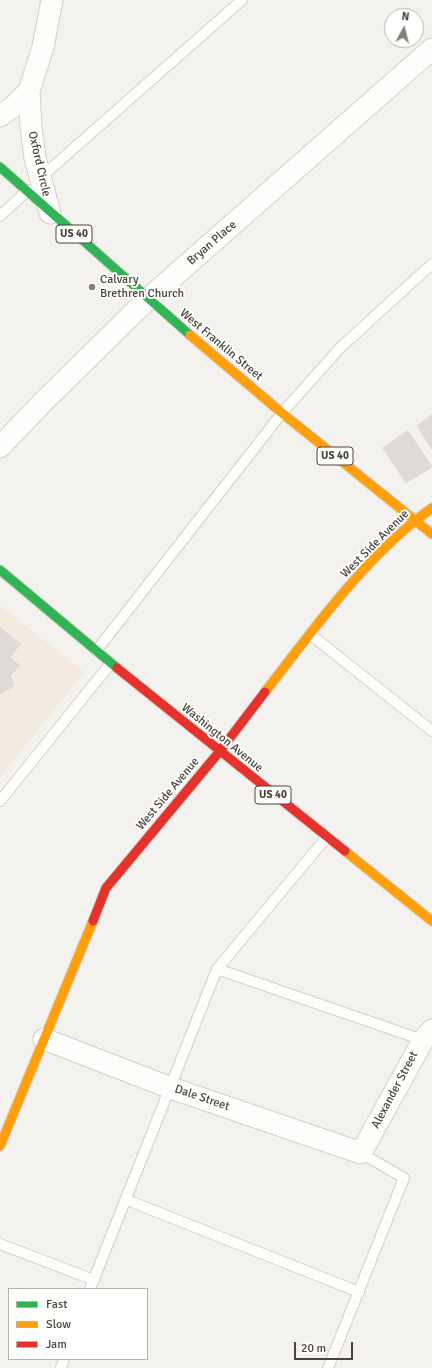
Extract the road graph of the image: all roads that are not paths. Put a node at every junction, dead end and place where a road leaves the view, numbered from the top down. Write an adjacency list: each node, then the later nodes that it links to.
1 (52, 0): 4 (street, Oxford Circle)
2 (242, 0): 7 (lane)
3 (432, 49): 11 (street, Bryan Place)
4 (29, 91): 5 (street, Oxford Circle); 7 (street, Oxford Circle)
5 (0, 116)
6 (0, 168): 7 (main road)
7 (33, 185): 8 (street, Oxford Circle); 9 (lane)
8 (50, 213): 11 (main road, West Franklin Street / US 40)
9 (0, 216)
10 (432, 264): 12 (lane)
11 (148, 300): 12 (main road, West Franklin Street / US 40); 13 (street, Bryan Place)
12 (282, 413): 15 (main road, West Franklin Street / US 40); 19 (lane)
13 (0, 447)
14 (432, 508): 15 (main road, West Side Avenue)
15 (415, 520): 16 (main road, West Franklin Street / US 40); 18 (main road, West Side Avenue)
16 (432, 534)
17 (0, 570): 19 (main road, Washington Avenue / US 40)
18 (310, 634): 21 (lane); 22 (main road, West Side Avenue)
19 (96, 652): 20 (main road, Washington Avenue / US 40)
20 (111, 663): 22 (main road, Washington Avenue / US 40); 23 (lane)
21 (432, 731)
22 (220, 752): 24 (main road, Washington Avenue / US 40); 28 (main road, West Side Avenue)
23 (0, 801)
24 (326, 838): 25 (main road, Washington Avenue / US 40); 26 (lane)
25 (432, 921)
26 (217, 968): 27 (lane); 29 (lane)
27 (427, 1035): 31 (street, Alexander Street)
28 (44, 1039): 29 (street, Dale Street); 30 (main road, West Side Avenue)
29 (171, 1088): 31 (street, Dale Street); 32 (lane)
30 (0, 1146)
31 (361, 1153): 35 (lane)
32 (127, 1200): 34 (lane); 35 (lane)
33 (0, 1244): 34 (lane)
34 (92, 1284)
35 (359, 1292): 36 (lane)
36 (328, 1368)

